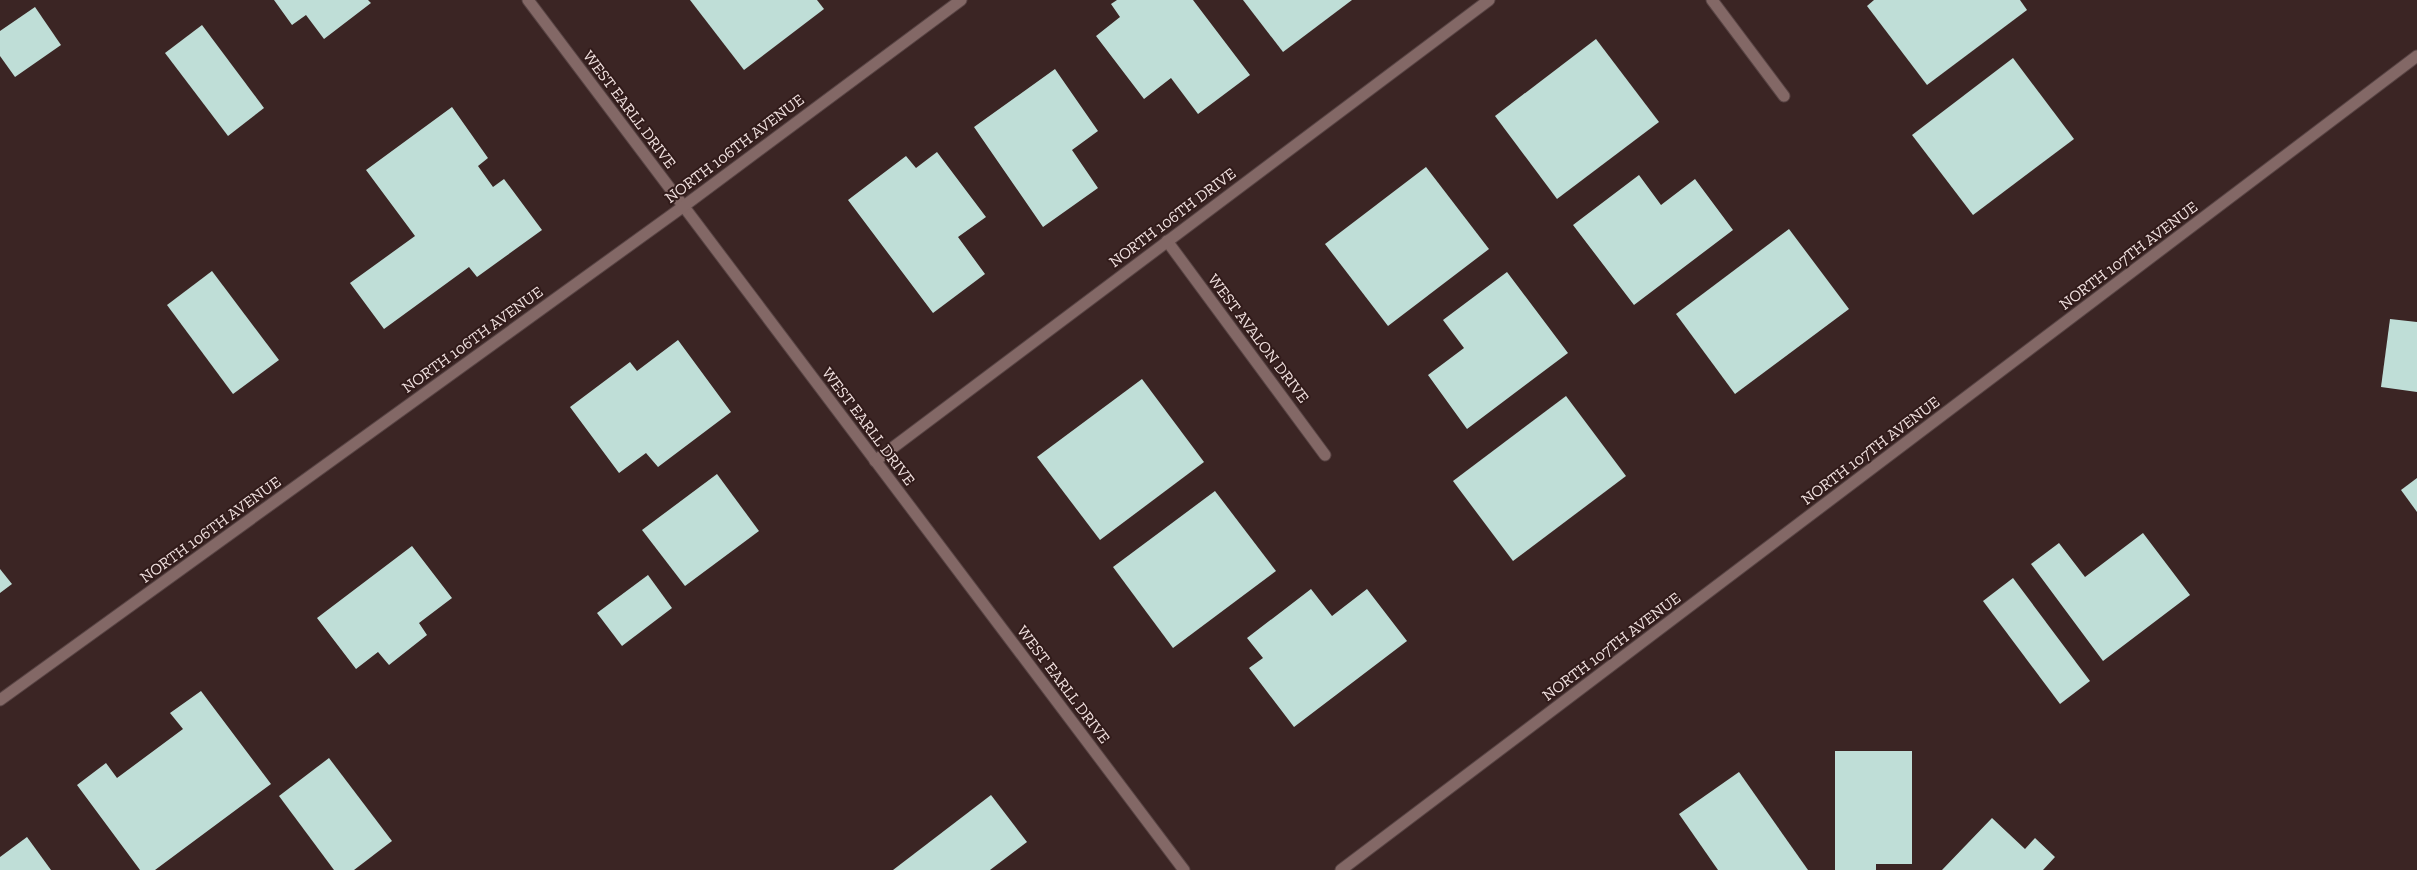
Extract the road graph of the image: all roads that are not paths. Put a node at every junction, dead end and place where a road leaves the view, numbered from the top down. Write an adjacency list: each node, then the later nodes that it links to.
1 (528, 0): 7 (street, WEST EARLL DRIVE)
2 (961, 0): 7 (street, NORTH 106TH AVENUE)
3 (1489, 0): 8 (street, NORTH 106TH DRIVE)
4 (1712, 0): 6 (street)
5 (2417, 56): 13 (street, NORTH 107TH AVENUE)
6 (1784, 96)
7 (684, 206): 10 (street, WEST EARLL DRIVE); 11 (street, NORTH 106TH AVENUE)
8 (1167, 241): 9 (street, WEST AVALON DRIVE); 10 (street, NORTH 106TH DRIVE)
9 (1325, 454)
10 (875, 461): 12 (street, WEST EARLL DRIVE)
11 (0, 700)
12 (1184, 870)
13 (1342, 870)

